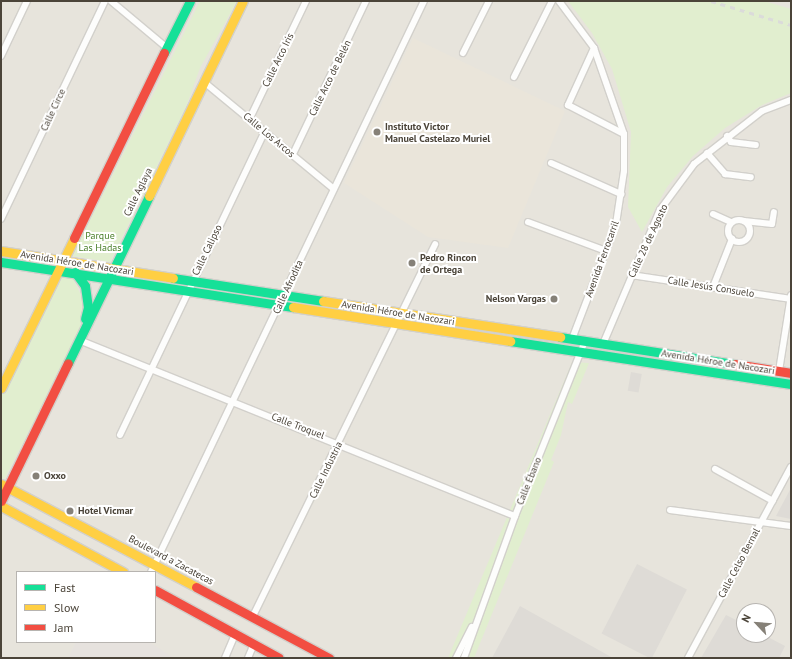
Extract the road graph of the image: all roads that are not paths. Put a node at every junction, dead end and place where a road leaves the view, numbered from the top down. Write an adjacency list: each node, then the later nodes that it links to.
1 (27, 1): 15 (street)
2 (105, 1): 32 (street, Calle Circe)
3 (111, 1): 12 (street)
4 (190, 1): 12 (main road)
5 (243, 1): 17 (main road, Calle Aglaya)
6 (306, 1): 19 (street, Calle Arco Iris)
7 (366, 1): 25 (street, Calle Arco de Belén)
8 (424, 1): 28 (street, Calle Afrodita)
9 (489, 1): 14 (street)
10 (552, 1): 16 (street)
11 (559, 1): 13 (street, Avenida Ferrocarril)
12 (166, 47): 40 (main road)
13 (594, 48): 21 (street, Avenida Ferrocarril); 21 (street)
14 (463, 53)
15 (1, 56)
16 (514, 77)
17 (204, 82): 19 (street, Calle Los Arcos); 42 (main road, Calle Aglaya)
18 (791, 100): 22 (street, Calle 28 de Agosto)
19 (250, 118): 20 (street, Calle Los Arcos)
20 (265, 131): 25 (street, Calle Los Arcos); 47 (street, Calle Calipso)
21 (624, 134): 29 (street, Avenida Ferrocarril)
22 (727, 136): 23 (street); 24 (street, Calle 28 de Agosto)
23 (756, 145)
24 (707, 153): 27 (street); 45 (street, Calle 28 de Agosto)
25 (293, 154): 28 (street, Calle Los Arcos)
26 (551, 163): 29 (street)
27 (751, 177)
28 (334, 189): 50 (street, Calle Afrodita)
29 (621, 194): 39 (street, Avenida Ferrocarril)
30 (774, 212): 33 (street)
31 (713, 214): 35 (street)
32 (1, 219)
33 (744, 221): 35 (street); 36 (street)
34 (528, 222): 39 (street)
35 (731, 222): 36 (street)
36 (732, 239): 48 (street)
37 (435, 244): 53 (street, Calle Industria)
38 (1, 251): 40 (main road, Avenida Héroe de Nacozari)
39 (606, 251): 56 (street, Avenida Ferrocarril)
40 (63, 260): 42 (main road, Avenida Héroe de Nacozari); 43 (main road); 44 (main road)
41 (1, 262): 43 (main road, Avenida Héroe de Nacozari)
42 (113, 269): 46 (main road, Calle Aglaya); 47 (main road, Avenida Héroe de Nacozari)
43 (57, 271): 44 (main road, Avenida Héroe de Nacozari); 64 (main road)
44 (76, 274): 46 (main road, Avenida Héroe de Nacozari); 55 (main road)
45 (631, 274): 48 (street, Calle Jesús Consuelo); 58 (street, Calle 28 de Agosto)
46 (108, 279): 49 (main road, Avenida Héroe de Nacozari); 55 (main road, Calle Aglaya)
47 (193, 280): 49 (street, Calle Calipso); 50 (main road, Avenida Héroe de Nacozari)
48 (712, 287): 51 (street, Calle Jesús Consuelo)
49 (188, 291): 52 (main road, Avenida Héroe de Nacozari); 60 (street, Calle Calipso)
50 (284, 295): 52 (street, Calle Afrodita); 53 (main road, Avenida Héroe de Nacozari)
51 (791, 298): 61 (street)
52 (279, 305): 54 (main road, Avenida Héroe de Nacozari); 65 (street, Calle Afrodita)
53 (402, 312): 54 (street, Calle Industria); 56 (main road, Avenida Héroe de Nacozari)
54 (396, 324): 59 (main road, Avenida Héroe de Nacozari); 67 (street, Calle Industria)
55 (81, 336): 60 (street, Calle Troquel); 70 (main road, Calle Aglaya)
56 (572, 339): 57 (main road, Avenida Héroe de Nacozari)
57 (585, 341): 58 (main road, Avenida Héroe de Nacozari); 59 (street, Calle Ébano)
58 (603, 344): 61 (main road, Avenida Héroe de Nacozari)
59 (581, 352): 63 (main road, Avenida Héroe de Nacozari); 75 (street, Calle Ébano)
60 (150, 370): 65 (street, Calle Troquel); 66 (street, Calle Calipso)
61 (779, 371): 62 (main road, Avenida Héroe de Nacozari)
62 (791, 373)
63 (791, 384)
64 (1, 388)
65 (233, 401): 67 (street, Calle Troquel); 78 (street, Calle Afrodita)
66 (120, 436)
67 (339, 443): 75 (street, Calle Troquel); 81 (street, Calle Industria)
68 (715, 468): 72 (street)
69 (791, 468): 72 (street, Calle Celso Bernal)
70 (4, 486): 71 (main road, Calle Aglaya); 78 (main road, Boulevard a Zacatecas)
71 (1, 501)
72 (773, 501): 76 (street, Calle Celso Bernal)
73 (1, 506): 79 (main road)
74 (670, 510): 76 (street)
75 (515, 516): 82 (street, Calle Ébano)
76 (762, 521): 77 (street); 91 (street, Calle Celso Bernal)
77 (791, 526)
78 (153, 568): 81 (main road, Boulevard a Zacatecas)
79 (121, 571)
80 (156, 591): 83 (main road)
81 (253, 616): 88 (main road, Boulevard a Zacatecas)
82 (475, 622): 89 (street, Calle Ébano); 90 (street, Calle Ébano)
83 (234, 634): 84 (main road); 85 (street)
84 (254, 644): 86 (street); 87 (main road)
85 (226, 658)
86 (248, 658)
87 (279, 658)
88 (329, 658)
89 (456, 658)
90 (464, 658)
91 (688, 658)

